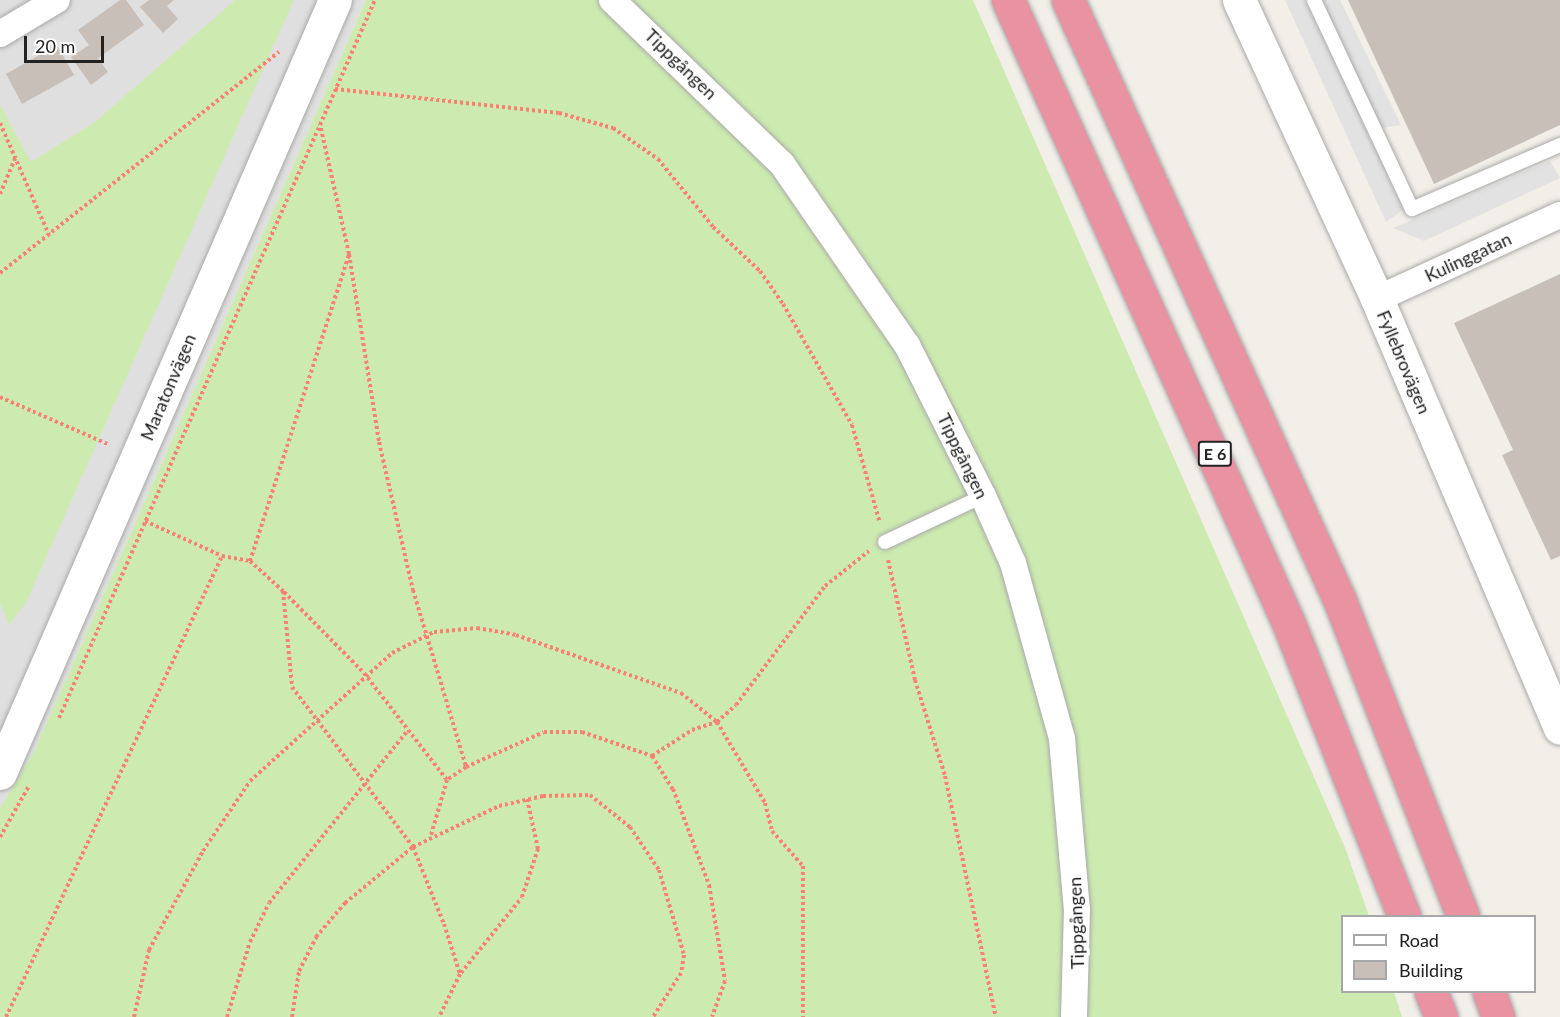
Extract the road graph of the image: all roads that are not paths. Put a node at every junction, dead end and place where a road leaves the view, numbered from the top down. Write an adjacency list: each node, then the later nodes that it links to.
1 (57, 0): 8 (street)
2 (335, 0): 15 (street, Maratonvägen)
3 (612, 0): 12 (street, Tippgången)
4 (1008, 0): 17 (highway, E 6)
5 (1068, 0): 18 (highway)
6 (1239, 0): 11 (street, Fyllebrovägen)
7 (1314, 0): 9 (lane)
8 (0, 34)
9 (1560, 145)
10 (1560, 215): 11 (street, Kulinggatan)
11 (1377, 299): 14 (street, Fyllebrovägen)
12 (983, 496): 13 (lane); 21 (street, Tippgången)
13 (885, 542)
14 (1560, 728)
15 (8, 736): 16 (street, Maratonvägen)
16 (0, 773)
17 (1404, 915)
18 (1462, 915)
19 (1431, 993): 22 (highway)
20 (1489, 993): 23 (highway)
21 (1074, 1017)
22 (1441, 1017)
23 (1498, 1017)

